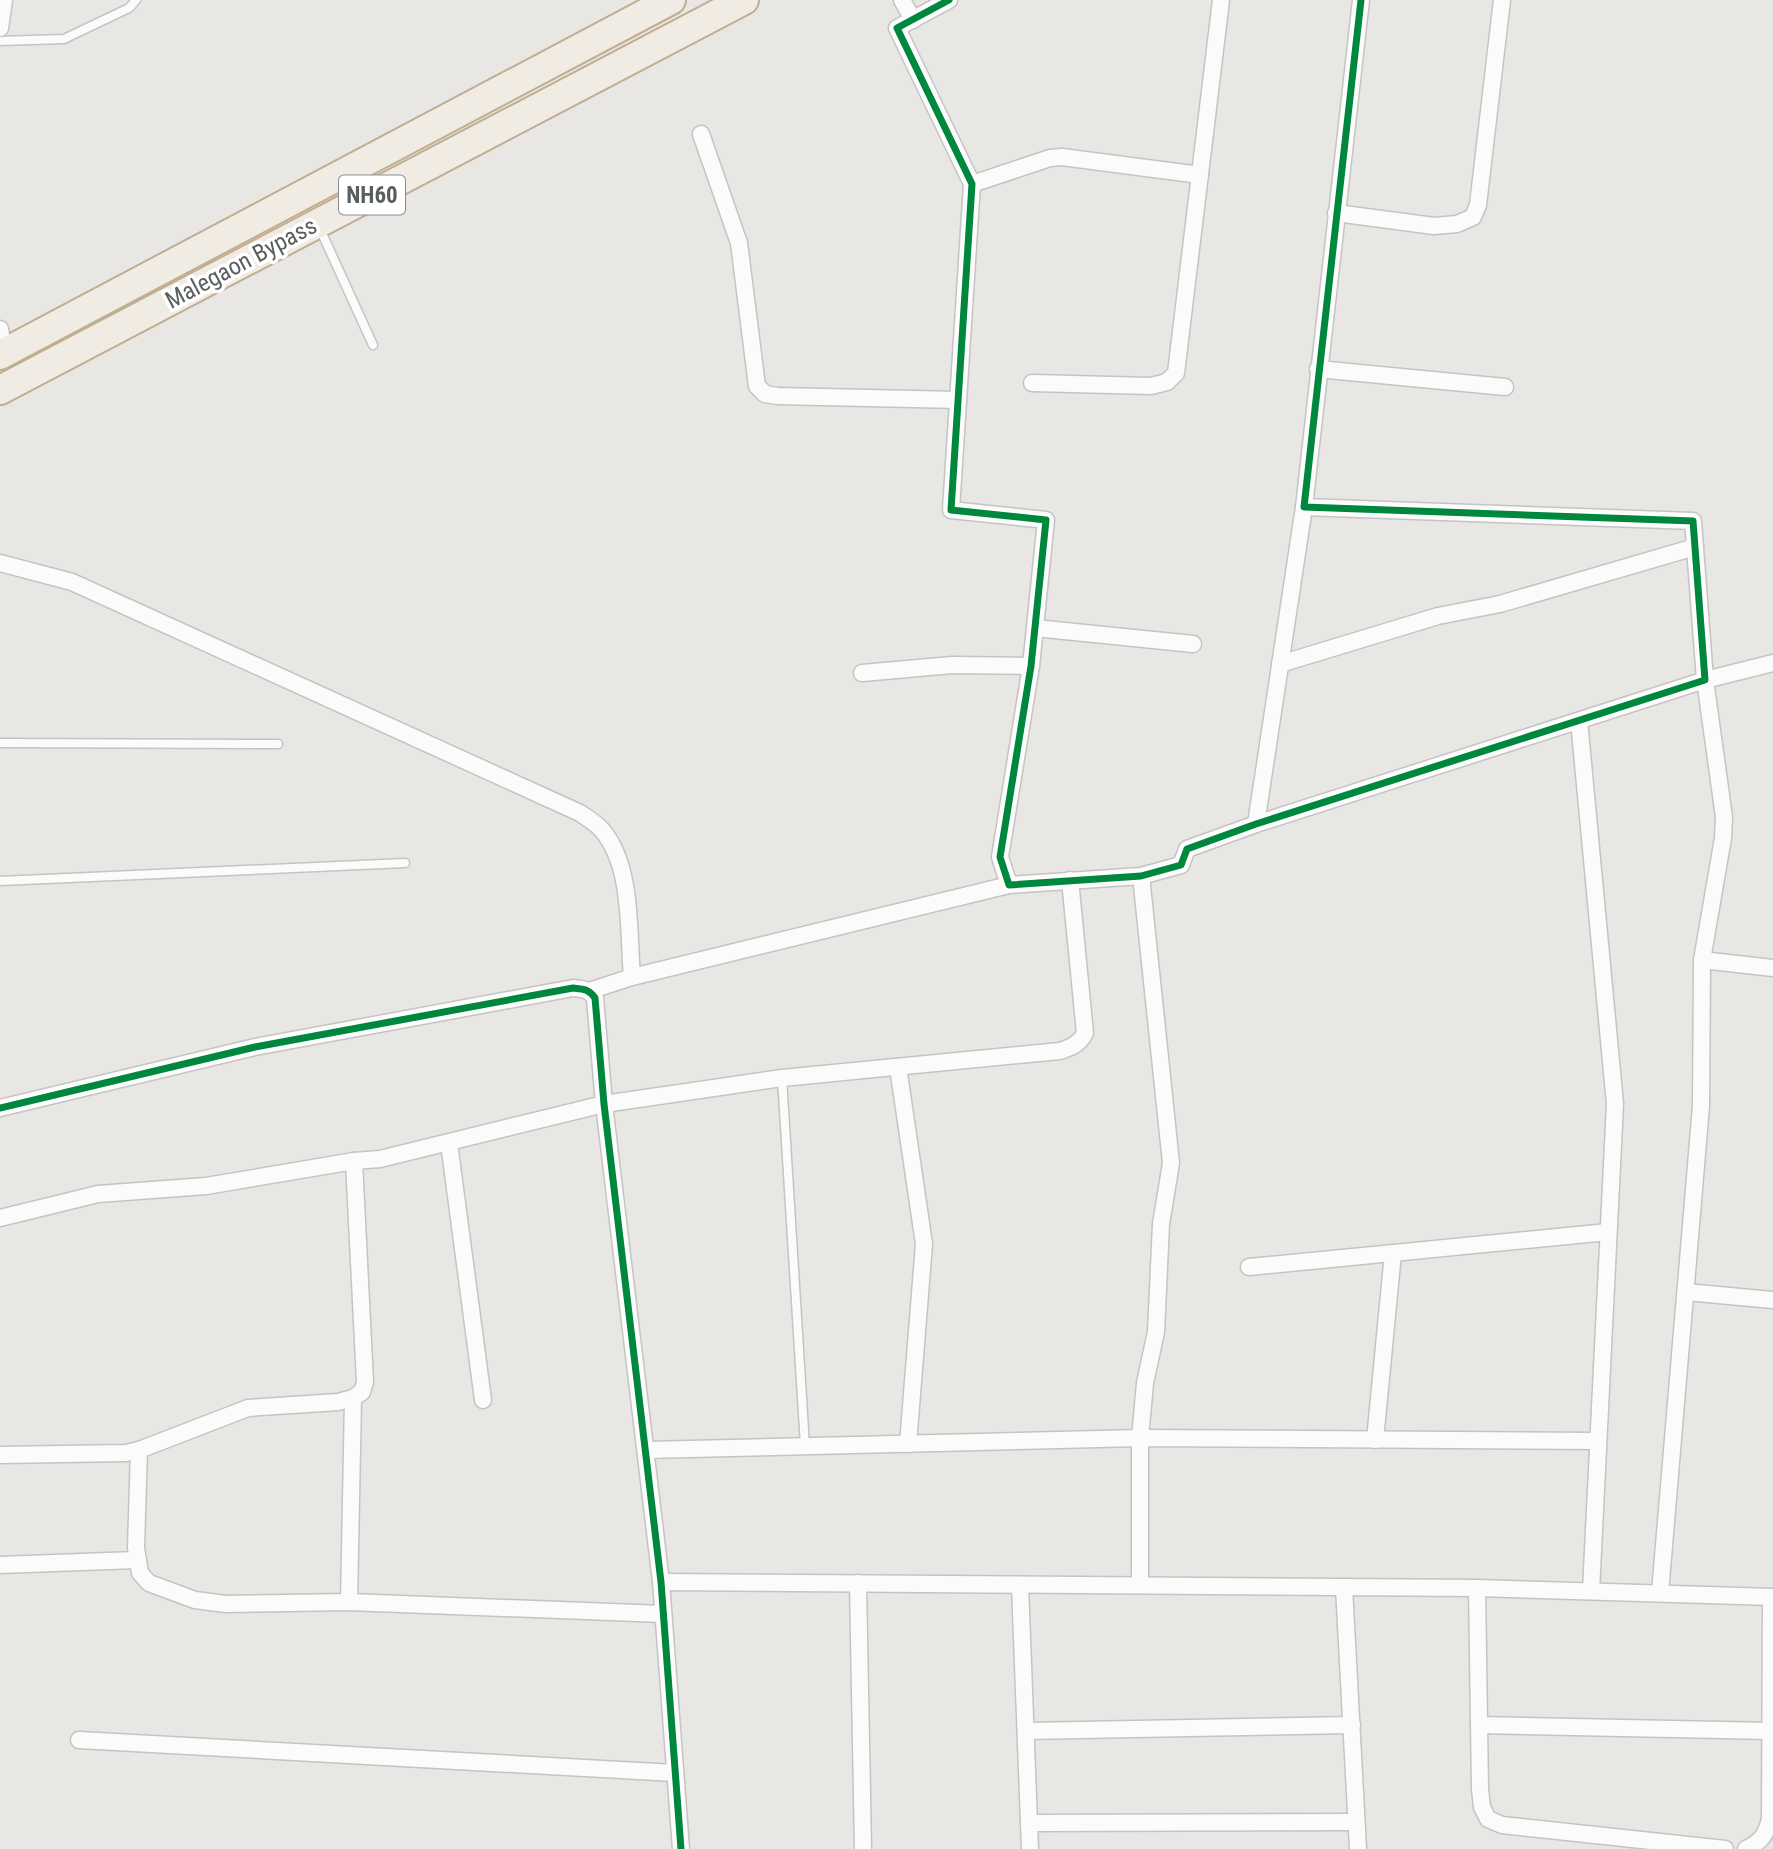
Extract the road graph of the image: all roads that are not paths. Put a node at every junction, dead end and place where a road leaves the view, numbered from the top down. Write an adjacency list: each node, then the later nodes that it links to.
1 (4, 0): 11 (street)
2 (136, 0): 12 (lane)
3 (671, 0): 19 (highway, Malegaon Bypass / NH60)
4 (744, 0): 17 (highway, Malegaon Bypass / NH60)
5 (902, 0): 10 (street)
6 (949, 0): 10 (street)
7 (1221, 0): 14 (street)
8 (1361, 0): 16 (street)
9 (1502, 0): 16 (street)
10 (913, 20): 15 (street)
11 (0, 29)
12 (0, 41)
13 (701, 134): 24 (street)
14 (1200, 175): 15 (street); 21 (street)
15 (972, 184): 24 (street)
16 (1336, 213): 20 (street)
17 (317, 223): 18 (lane); 23 (highway, Malegaon Bypass / NH60)
18 (373, 345)
19 (1, 346)
20 (1318, 369): 22 (street); 25 (street)
21 (1032, 383)
22 (1505, 387)
23 (0, 390)
24 (958, 400): 28 (street)
25 (1304, 507): 26 (street); 31 (street)
26 (1695, 547): 31 (street); 34 (street)
27 (0, 563): 46 (street)
28 (1035, 628): 29 (street); 32 (street)
29 (1193, 643)
30 (1773, 663): 34 (street)
31 (1280, 664): 38 (street)
32 (1031, 666): 33 (street); 43 (street)
33 (862, 673)
34 (1706, 680): 35 (street); 44 (street)
35 (1579, 721): 38 (street); 55 (street)
36 (0, 743): 37 (lane)
37 (278, 744)
38 (1256, 824): 40 (street)
39 (405, 863): 42 (lane)
40 (1141, 876): 41 (street); 62 (street)
41 (1070, 880): 43 (street); 48 (street)
42 (0, 881)
43 (1009, 885): 46 (street)
44 (1702, 960): 45 (street); 58 (street)
45 (1773, 968)
46 (632, 977): 47 (street)
47 (589, 990): 50 (street); 51 (street)
48 (898, 1067): 49 (street); 65 (street)
49 (782, 1078): 50 (street); 66 (lane)
50 (604, 1104): 52 (street); 68 (street)
51 (0, 1108)
52 (449, 1143): 53 (street); 61 (street)
53 (354, 1161): 54 (street); 60 (street)
54 (0, 1218)
55 (1608, 1231): 56 (street); 64 (street)
56 (1393, 1253): 57 (street); 63 (street)
57 (1249, 1267)
58 (1686, 1292): 59 (street); 79 (street)
59 (1773, 1300)
60 (353, 1398): 67 (street); 81 (street)
61 (483, 1400)
62 (1140, 1438): 63 (street); 65 (street); 75 (street)
63 (1376, 1440): 64 (street)
64 (1597, 1441): 78 (street)
65 (908, 1444): 66 (street)
66 (805, 1446): 68 (street)
67 (139, 1450): 69 (street); 70 (street)
68 (646, 1450): 72 (street)
69 (0, 1455)
70 (136, 1560): 71 (street); 81 (street)
71 (0, 1566)
72 (661, 1582): 73 (street); 82 (street)
73 (858, 1583): 74 (street); 92 (street)
74 (1020, 1585): 75 (street); 85 (street)
75 (1140, 1586): 76 (street)
76 (1345, 1587): 77 (street); 83 (street)
77 (1477, 1588): 78 (street); 84 (street)
78 (1591, 1591): 79 (street)
79 (1660, 1593): 80 (street)
80 (1772, 1597): 86 (street)
81 (349, 1602): 82 (street)
82 (663, 1614): 88 (street)
83 (1352, 1725): 85 (street); 89 (street)
84 (1479, 1725): 86 (street); 95 (street)
85 (1026, 1731): 90 (street)
86 (1771, 1731): 96 (street)
87 (79, 1740): 88 (street)
88 (675, 1773): 91 (street)
89 (1356, 1822): 90 (street); 94 (street)
90 (1029, 1823): 93 (street)
91 (681, 1849)
92 (863, 1849)
93 (1030, 1849)
94 (1358, 1849)
95 (1725, 1849)
96 (1746, 1849)

